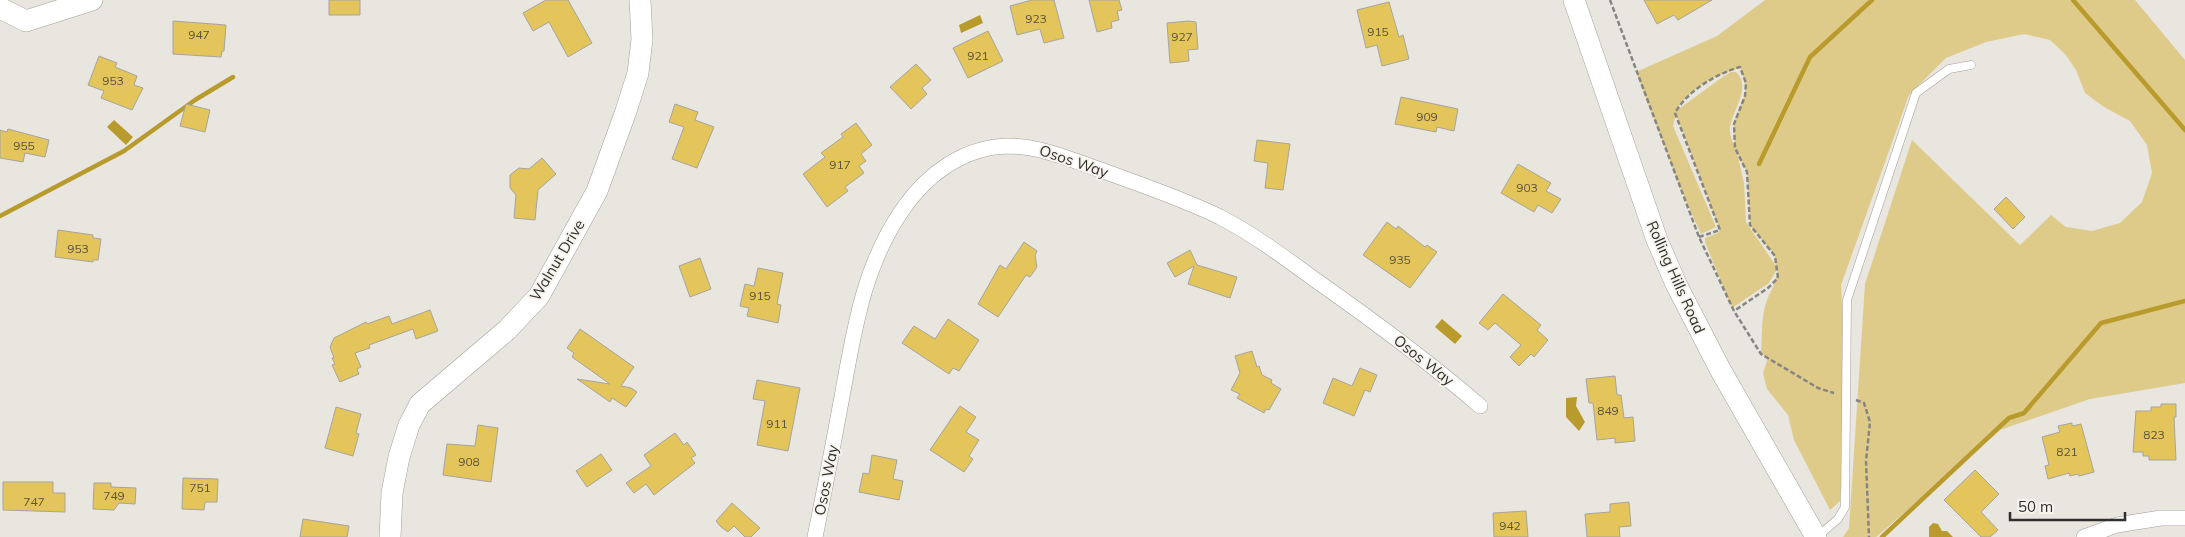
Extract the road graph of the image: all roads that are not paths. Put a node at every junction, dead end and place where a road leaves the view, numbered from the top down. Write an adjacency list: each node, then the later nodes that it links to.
1 (92, 0): 4 (street)
2 (640, 0): 8 (street, Walnut Drive)
3 (1574, 0): 10 (street, Rolling Hills Road)
4 (0, 8)
5 (1970, 65): 10 (lane)
6 (1480, 406): 9 (street, Osos Way)
7 (2185, 518): 11 (street)
8 (390, 537)
9 (815, 537)
10 (1816, 537)
11 (2084, 537)

